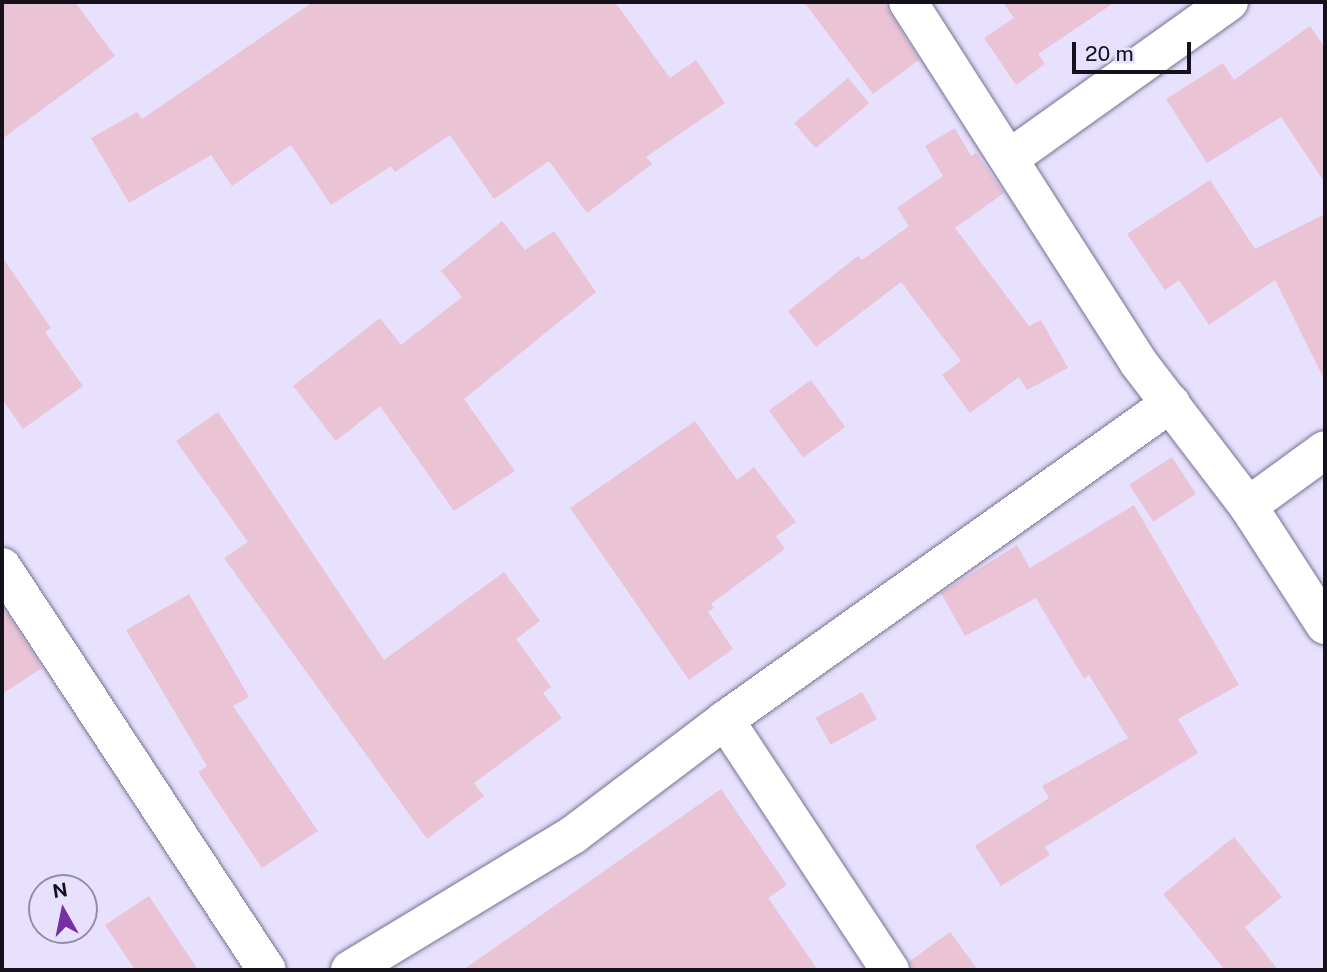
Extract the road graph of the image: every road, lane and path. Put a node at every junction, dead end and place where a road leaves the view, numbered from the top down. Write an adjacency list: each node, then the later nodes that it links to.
1 (908, 2): 3 (street)
2 (1228, 2): 3 (street)
3 (1010, 158): 4 (street)
4 (1171, 403): 6 (street); 9 (street)
5 (1325, 450): 6 (street)
6 (1248, 506): 8 (street)
7 (2, 567): 10 (street)
8 (1325, 625)
9 (725, 720): 11 (street); 12 (street)
10 (267, 970)
11 (350, 970)
12 (890, 970)

